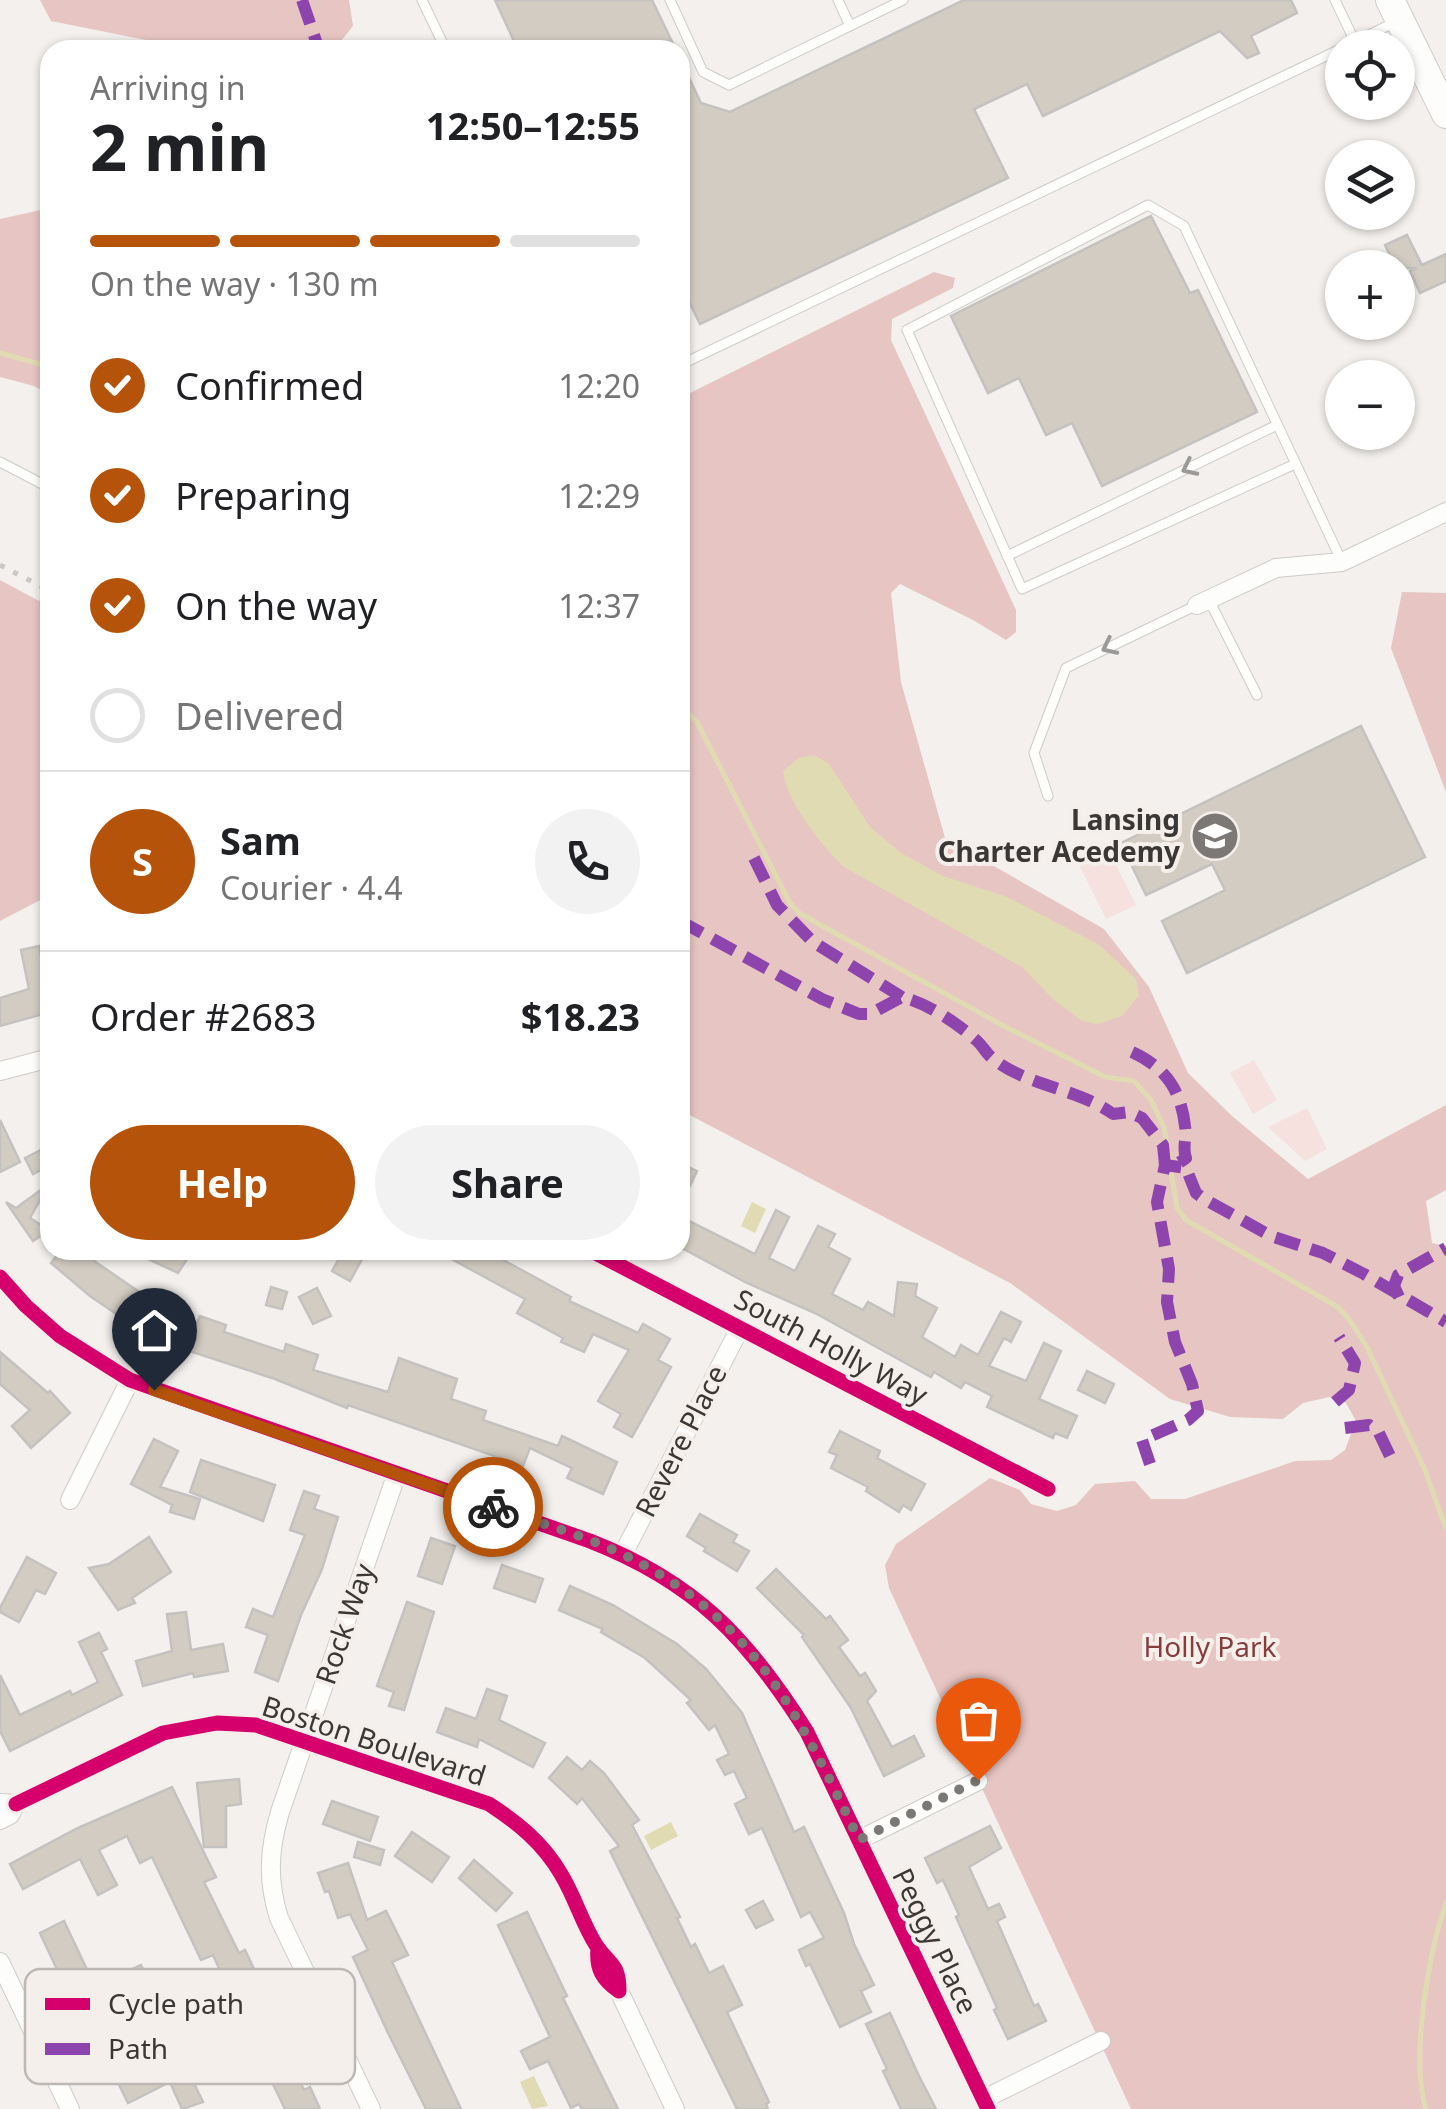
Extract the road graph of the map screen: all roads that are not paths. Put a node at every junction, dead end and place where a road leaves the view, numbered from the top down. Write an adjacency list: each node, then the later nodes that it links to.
1 (422, 0): 10 (lane)
2 (670, 0): 11 (lane)
3 (838, 0): 7 (lane)
4 (903, 0): 7 (lane)
5 (1335, 0): 8 (lane)
6 (1395, 10): 9 (lane); 14 (street)
7 (850, 26): 12 (lane)
8 (1349, 30)
9 (1370, 30)
10 (441, 40)
11 (688, 40)
12 (690, 44)
13 (1325, 56): 15 (lane)
14 (1446, 114)
15 (690, 360)
16 (1277, 426): 18 (lane); 21 (lane, one-way to 21); 21 (lane)
17 (0, 462): 19 (lane)
18 (1295, 464): 21 (lane); 22 (lane)
19 (40, 483)
20 (1446, 512): 22 (street)
21 (1007, 556)
22 (1342, 562): 23 (street)
23 (1203, 602): 24 (lane); 25 (lane, one-way to 25)
24 (1257, 696)
25 (1048, 796)
26 (40, 1061): 27 (street)
27 (0, 1072)
28 (609, 1260): 30 (street, South Holly Way)
29 (0, 1276): 31 (street, Peggy Place)
30 (740, 1328): 33 (street, South Holly Way); 35 (street, Revere Place)
31 (130, 1380): 32 (street, Peggy Place); 34 (street)
32 (396, 1473): 35 (street, Peggy Place); 36 (street, Rock Way)
33 (1048, 1490)
34 (70, 1500)
35 (623, 1554): 40 (street, Peggy Place)
36 (305, 1741): 38 (street, Boston Boulevard); 42 (street, Rock Way); 50 (street, Boston Boulevard)
37 (978, 1780): 40 (street)
38 (8, 1803): 39 (street, Boston Boulevard)
39 (0, 1820)
40 (859, 1840): 47 (street, Peggy Place)
41 (0, 1962): 43 (street)
42 (304, 1969)
43 (25, 2014)
44 (1101, 2041): 47 (street)
45 (355, 2075): 49 (street, Rock Way)
46 (58, 2084): 48 (street)
47 (986, 2104)
48 (70, 2109)
49 (371, 2109)
50 (675, 2109)

